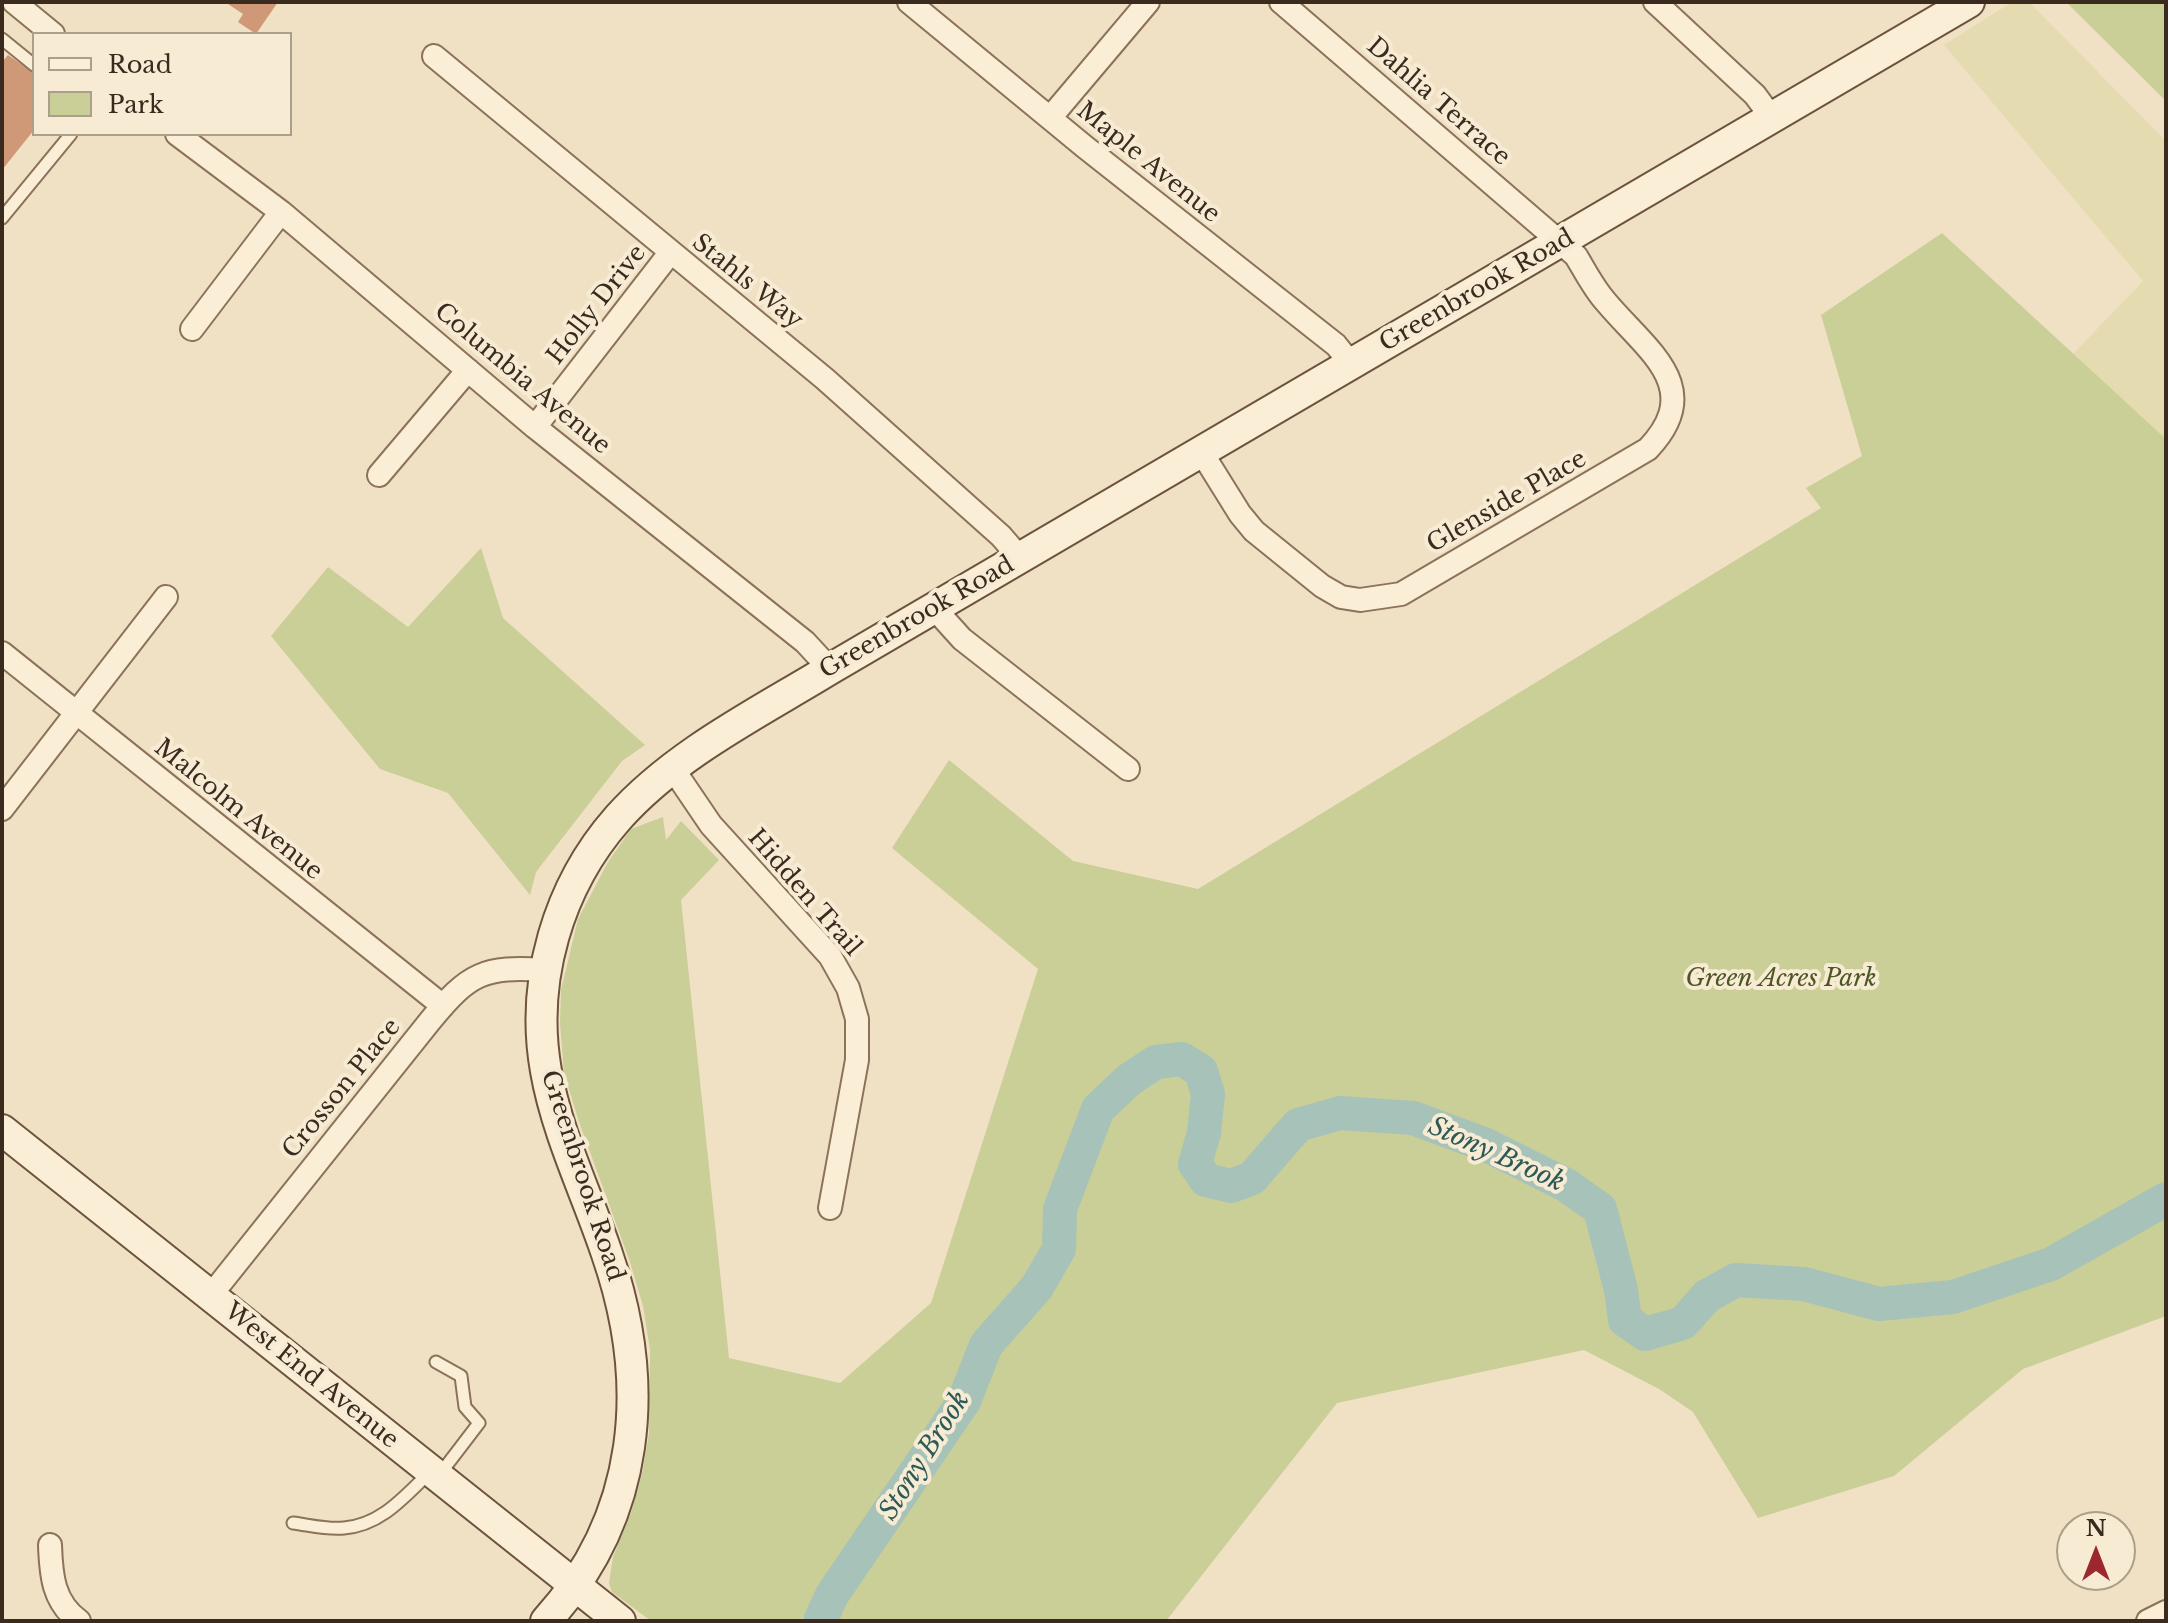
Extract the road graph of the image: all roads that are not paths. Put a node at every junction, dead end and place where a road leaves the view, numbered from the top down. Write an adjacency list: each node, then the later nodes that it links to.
1 (14, 2): 7 (street)
2 (909, 2): 11 (street, Maple Avenue)
3 (1148, 2): 11 (street)
4 (1281, 2): 17 (street, Dahlia Terrace)
5 (1655, 2): 12 (street)
6 (1969, 2): 12 (street, Greenbrook Road)
7 (51, 32)
8 (2, 39): 10 (lane)
9 (434, 56): 18 (street, Stahls Way)
10 (32, 63)
11 (1050, 118): 20 (street, Maple Avenue)
12 (1772, 118): 17 (street, Greenbrook Road)
13 (69, 136): 16 (lane)
14 (180, 136): 15 (street, Columbia Avenue)
15 (281, 212): 19 (street); 21 (street, Columbia Avenue)
16 (2, 218)
17 (1561, 242): 20 (street, Greenbrook Road); 23 (street, Glenside Place)
18 (670, 253): 22 (street, Holly Drive); 25 (street, Stahls Way)
19 (192, 329)
20 (1352, 365): 23 (street, Greenbrook Road)
21 (468, 370): 22 (street, Columbia Avenue); 24 (street)
22 (535, 427): 29 (street, Columbia Avenue)
23 (1202, 453): 25 (street, Greenbrook Road)
24 (379, 475)
25 (1020, 558): 27 (street, Greenbrook Road)
26 (166, 597): 30 (street)
27 (934, 608): 29 (street, Greenbrook Road); 32 (street)
28 (2, 653): 30 (street, Malcolm Avenue)
29 (830, 669): 31 (street, Greenbrook Road)
30 (78, 713): 33 (street); 35 (street, Malcolm Avenue)
31 (673, 769): 34 (street, Greenbrook Road); 37 (street, Hidden Trail)
32 (1128, 769)
33 (2, 809)
34 (545, 970): 35 (street, Crosson Place); 43 (street, Greenbrook Road)
35 (443, 1006): 38 (street, Crosson Place)
36 (2, 1130): 38 (street, West End Avenue)
37 (830, 1208)
38 (211, 1295): 40 (street, West End Avenue)
39 (436, 1362): 40 (lane)
40 (434, 1475): 41 (lane); 43 (street, West End Avenue)
41 (293, 1523)
42 (50, 1545): 45 (street)
43 (576, 1586): 46 (street, Greenbrook Road); 47 (street, West End Avenue)
44 (2166, 1612): 48 (street)
45 (79, 1621)
46 (546, 1621)
47 (620, 1621)
48 (2148, 1621)

